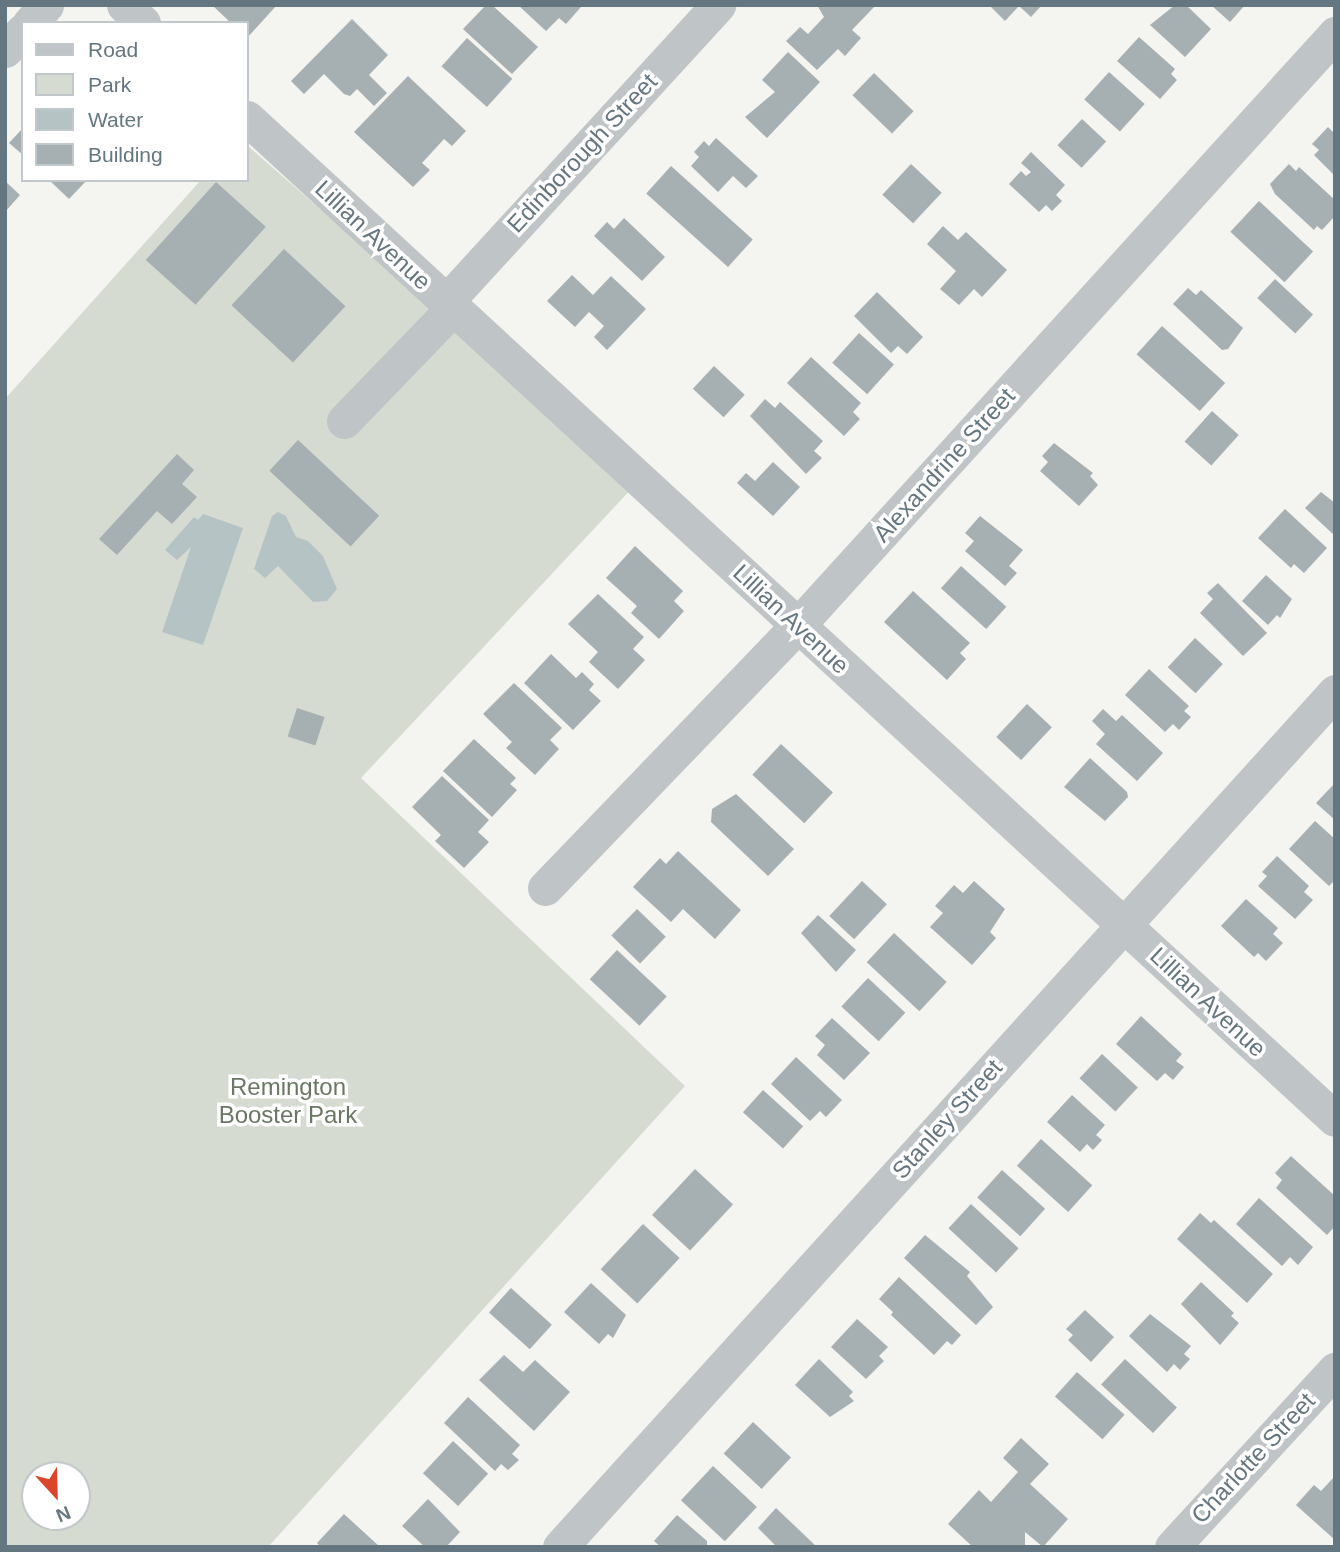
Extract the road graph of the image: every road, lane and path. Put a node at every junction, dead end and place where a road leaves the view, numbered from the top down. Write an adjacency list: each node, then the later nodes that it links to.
1 (46, 5): 4 (street)
2 (124, 5): 5 (street)
3 (718, 5): 10 (street, Edinborough Street)
4 (32, 21)
5 (141, 21)
6 (21, 33): 8 (street)
7 (1335, 34): 12 (street, Alexandrine Street)
8 (5, 50)
9 (248, 119): 10 (street, Lillian Avenue)
10 (450, 305): 11 (street, Edinborough Street); 12 (street, Lillian Avenue)
11 (344, 421)
12 (798, 625): 14 (street, Alexandrine Street); 15 (street, Lillian Avenue)
13 (1335, 692): 15 (street, Stanley Street)
14 (544, 888)
15 (1123, 924): 16 (street, Lillian Avenue); 18 (street, Stanley Street)
16 (1335, 1119)
17 (1335, 1370): 19 (street, Charlotte Street)
18 (560, 1547)
19 (1172, 1547)

